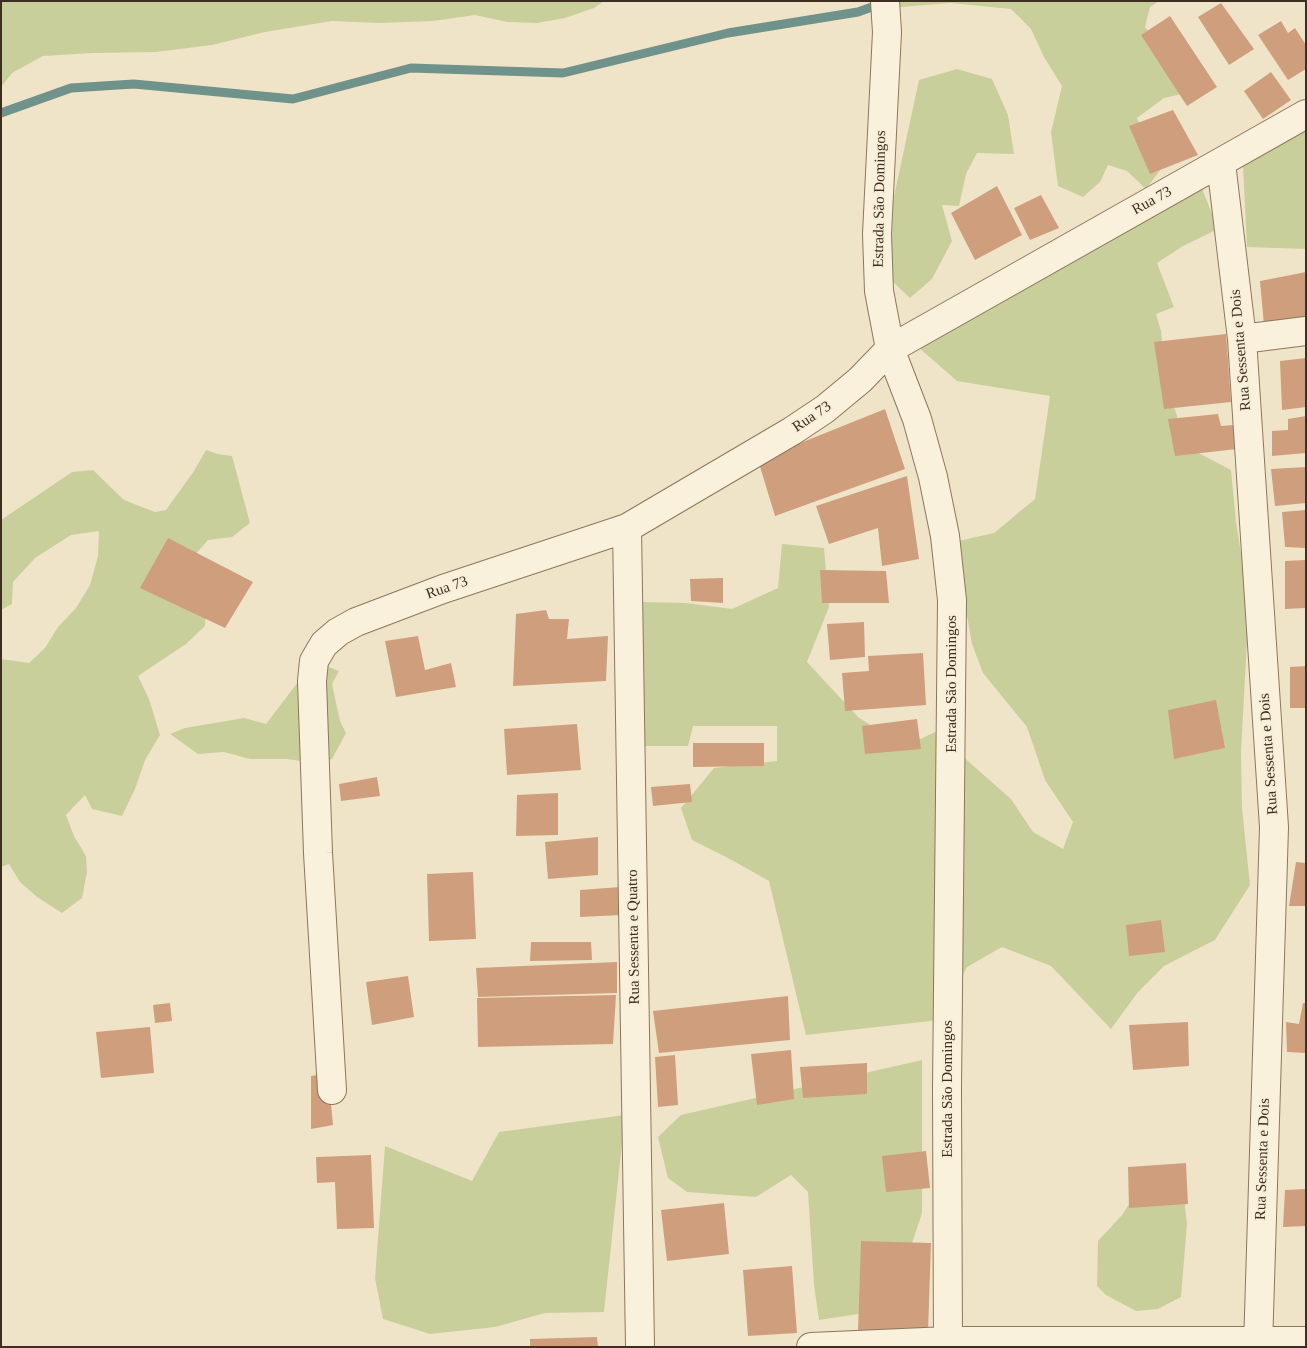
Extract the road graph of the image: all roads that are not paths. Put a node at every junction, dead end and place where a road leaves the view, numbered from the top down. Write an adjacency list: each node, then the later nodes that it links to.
1 (885, 1): 6 (street, Estrada São Domingos)
2 (1306, 114): 3 (street, Rua 73)
3 (1220, 163): 5 (street, Rua Sessenta e Dois); 6 (street, Rua 73)
4 (1306, 330): 5 (street)
5 (1242, 339): 11 (street, Rua Sessenta e Dois)
6 (890, 349): 7 (street, Rua 73); 10 (street, Estrada São Domingos)
7 (627, 528): 8 (street, Rua 73); 12 (street, Rua Sessenta e Quatro)
8 (332, 1090)
9 (1306, 1341): 11 (street)
10 (948, 1344): 11 (street); 13 (street)
11 (1258, 1344)
12 (640, 1347)
13 (811, 1347)

